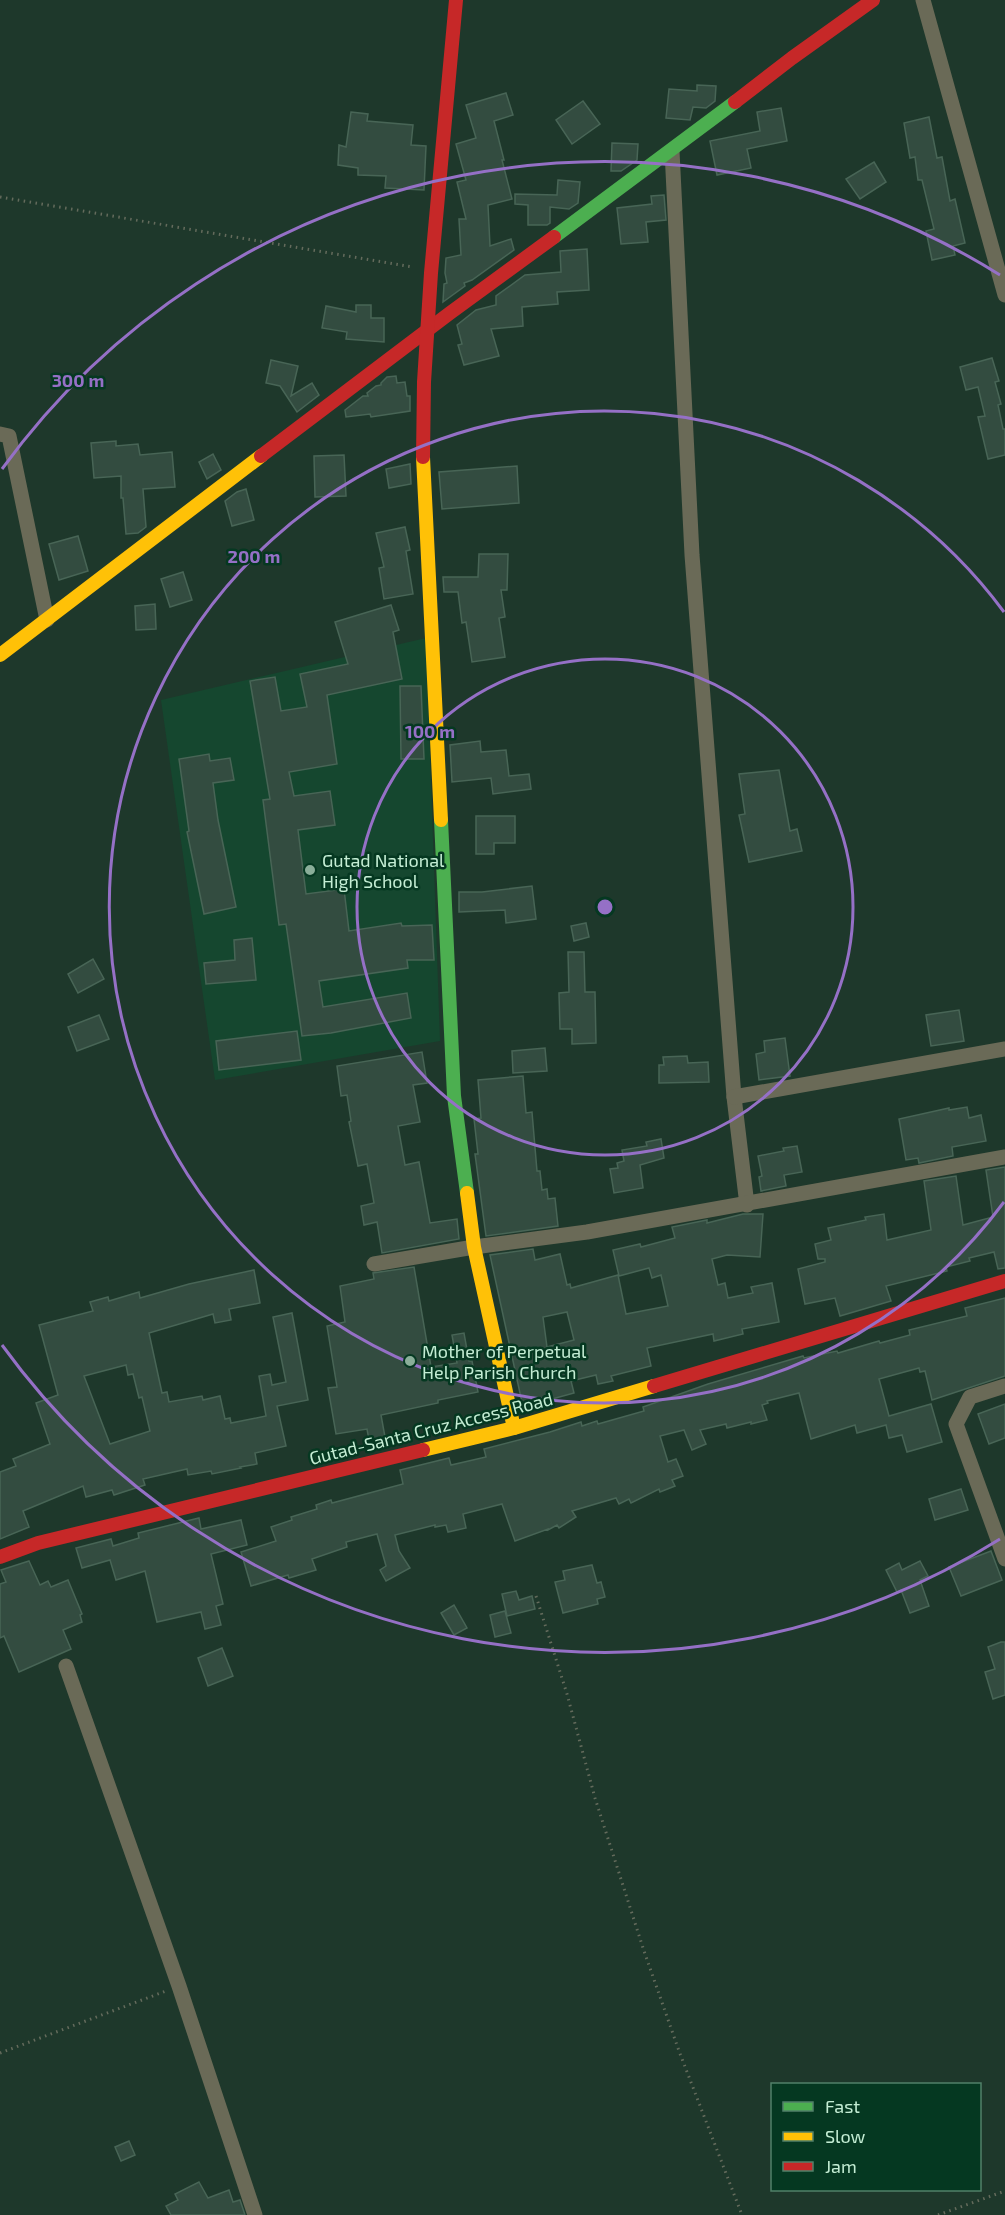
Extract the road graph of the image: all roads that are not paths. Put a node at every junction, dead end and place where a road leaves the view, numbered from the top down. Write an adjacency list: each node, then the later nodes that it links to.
1 (456, 0): 6 (street)
2 (873, 0): 4 (street)
3 (923, 0): 5 (street)
4 (672, 151): 6 (street); 11 (street)
5 (1005, 295)
6 (426, 333): 8 (street); 14 (street)
7 (0, 434): 8 (street)
8 (47, 620): 9 (street)
9 (0, 655)
10 (1005, 1049): 11 (street)
11 (734, 1097): 13 (street)
12 (1005, 1157): 13 (street)
13 (747, 1205): 14 (street)
14 (474, 1247): 15 (street); 18 (street)
15 (374, 1264)
16 (1005, 1281): 18 (street, Gutad-Santa Cruz Access Road)
17 (1005, 1386): 20 (street)
18 (514, 1428): 19 (street, Gutad-Santa Cruz Access Road)
19 (0, 1557)
20 (1005, 1559)
21 (66, 1666): 22 (street)
22 (255, 2215)

